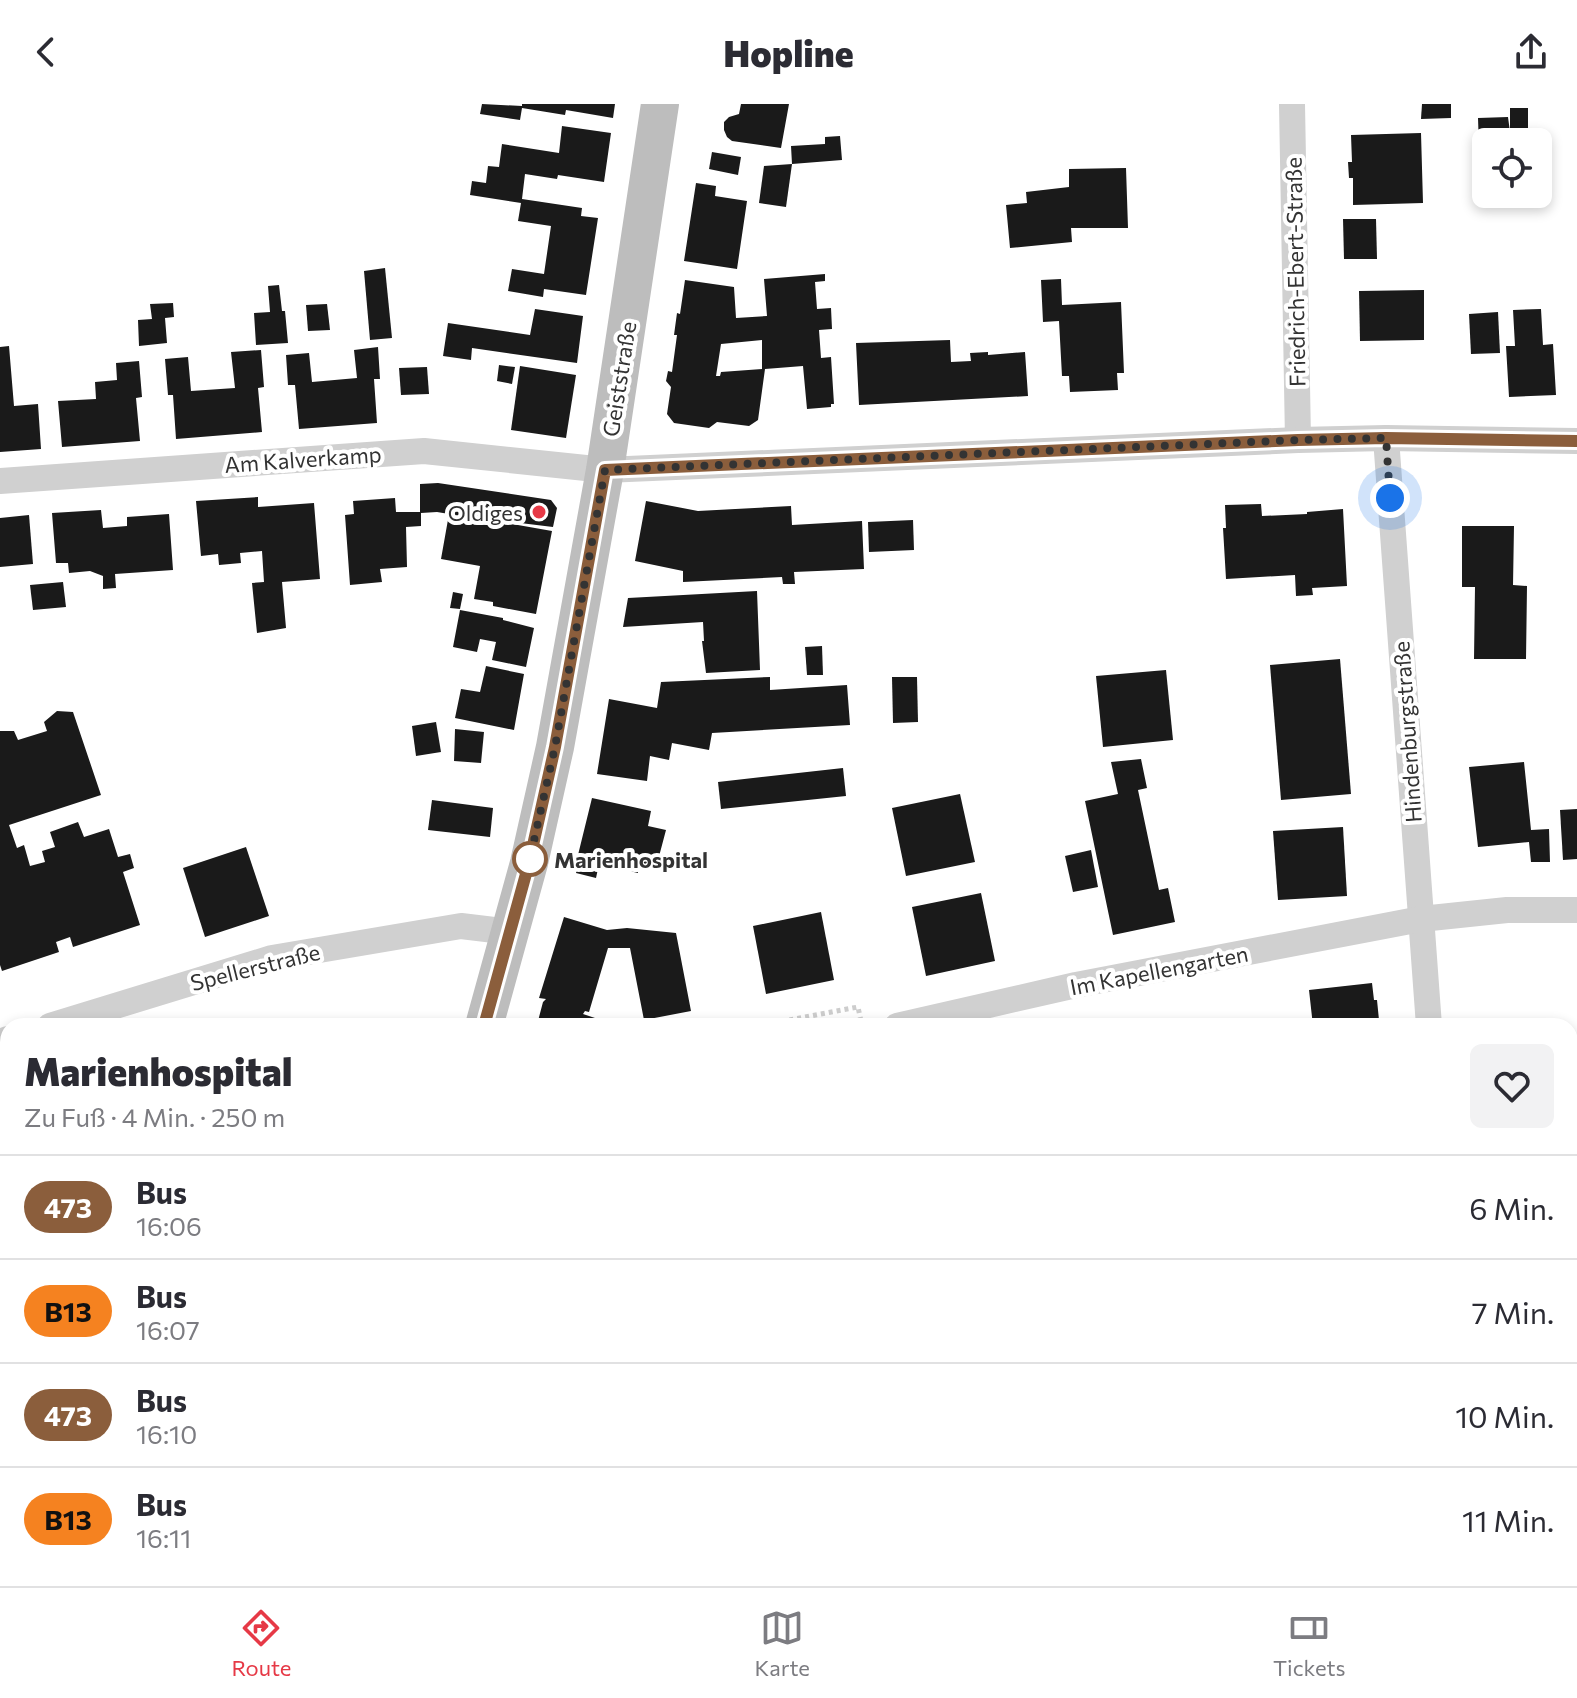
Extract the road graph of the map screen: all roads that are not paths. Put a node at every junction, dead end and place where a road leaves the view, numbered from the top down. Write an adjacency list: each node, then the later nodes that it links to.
1 (660, 104): 6 (main road, Geiststraße)
2 (1292, 104): 4 (street, Friedrich-Ebert-Straße)
3 (1386, 438): 4 (street, Am Kalverkamp); 5 (street, Am Kalverkamp); 9 (street, Hindenburgstraße)
4 (1298, 440): 6 (street, Am Kalverkamp)
5 (1577, 441)
6 (605, 470): 7 (street, Am Kalverkamp); 10 (main road, Geiststraße)
7 (0, 481)
8 (1577, 910): 9 (street, Im Kapellengarten)
9 (1421, 919): 13 (street, Im Kapellengarten); 14 (street, Hindenburgstraße)
10 (511, 932): 11 (street, Spellerstraße); 12 (main road, Geiststraße)
11 (76, 1018)
12 (486, 1018)
13 (932, 1018)
14 (1428, 1018)

